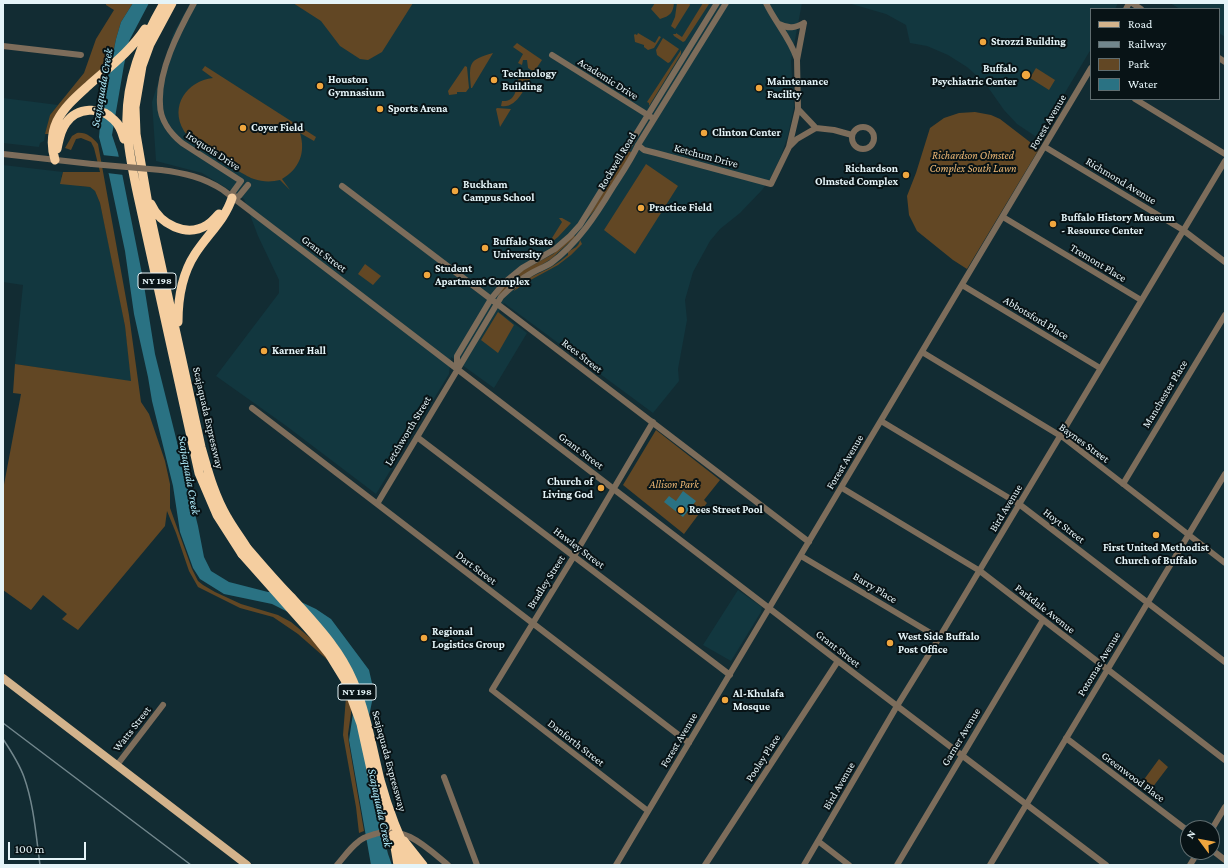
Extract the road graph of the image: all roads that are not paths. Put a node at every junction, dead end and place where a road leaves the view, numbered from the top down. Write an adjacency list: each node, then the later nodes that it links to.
1 (164, 3): 7 (highway, Scajaquada Expressway / NY 198)
2 (172, 3): 30 (highway, Scajaquada Expressway / NY 198)
3 (194, 3): 31 (street, Iroquois Drive)
4 (717, 3): 16 (street, Rockwell Road)
5 (726, 3): 17 (street, Rockwell Road)
6 (766, 3): 8 (street)
7 (156, 16): 24 (highway, Scajaquada Expressway / NY 198); 26 (highway)
8 (778, 24): 12 (street); 12 (street)
9 (3, 46): 10 (street)
10 (81, 55)
11 (552, 55): 16 (street, Academic Drive)
12 (797, 60): 15 (street)
13 (1090, 71): 22 (street, Forest Avenue)
14 (1136, 100): 25 (street)
15 (798, 110): 18 (street); 21 (street)
16 (648, 115): 17 (street, Academic Drive); 37 (street, Rockwell Road)
17 (654, 119): 20 (street, Rockwell Road)
18 (816, 128): 19 (street); 21 (street)
19 (852, 135)
20 (638, 145): 21 (street, Ketchum Drive); 37 (street, Rockwell Road)
21 (789, 147)
22 (1045, 147): 32 (street, Forest Avenue); 33 (street, Richmond Avenue)
23 (3, 154): 26 (street, Grant Street)
24 (130, 154): 26 (highway); 56 (highway, Scajaquada Expressway / NY 198)
25 (1225, 154)
26 (55, 160): 31 (street, Grant Street, bridge)
27 (1225, 161): 33 (street, Bird Avenue)
28 (248, 185): 31 (street)
29 (342, 186): 37 (street, Rees Street)
30 (146, 196): 31 (highway); 39 (highway, Scajaquada Expressway / NY 198)
31 (232, 198): 39 (highway); 41 (street, Grant Street)
32 (1003, 217): 35 (street, Forest Avenue); 36 (street, Tremont Place)
33 (1183, 230): 34 (street, Richmond Avenue); 36 (street, Bird Avenue)
34 (1225, 262)
35 (962, 285): 40 (street, Forest Avenue); 42 (street, Abbotsford Place)
36 (1141, 300): 42 (street, Bird Avenue)
37 (494, 301): 41 (street, Letchworth Street); 45 (street, Rees Street)
38 (1225, 315): 49 (street, Manchester Place)
39 (178, 336): 56 (highway, Scajaquada Expressway / NY 198)
40 (922, 352): 44 (street, Forest Avenue); 46 (street, Baynes Street)
41 (457, 368): 47 (street, Letchworth Street); 50 (street, Grant Street)
42 (1100, 368): 46 (street, Bird Avenue)
43 (252, 408): 52 (street, Dart Street)
44 (881, 421): 51 (street, Forest Avenue); 53 (street, Hoyt Street)
45 (652, 422): 50 (street, Bradley Street); 55 (street, Rees Street)
46 (1060, 436): 49 (street, Baynes Street); 53 (street, Bird Avenue)
47 (417, 437): 52 (street, Letchworth Street); 57 (street, Hawley Street)
48 (1225, 474): 54 (street, Potomac Avenue)
49 (1123, 484): 54 (street, Baynes Street)
50 (613, 488): 57 (street, Bradley Street); 62 (street, Grant Street)
51 (842, 488): 55 (street, Forest Avenue); 60 (street, Parkdale Avenue)
52 (377, 504): 64 (street, Dart Street)
53 (1020, 504): 60 (street, Bird Avenue); 61 (street, Hoyt Street)
54 (1188, 536): 59 (street, Baynes Street); 61 (street, Potomac Avenue)
55 (809, 542): 58 (street, Forest Avenue)
56 (245, 551): 85 (highway, Scajaquada Expressway / NY 198, bridge)
57 (574, 556): 64 (street, Bradley Street); 69 (street, Hawley Street)
58 (801, 556): 62 (street, Forest Avenue); 65 (street, Barry Place)
59 (1225, 563)
60 (980, 571): 63 (street, Parkdale Avenue); 65 (street, Bird Avenue)
61 (1148, 603): 67 (street, Hoyt Street); 68 (street, Potomac Avenue)
62 (770, 608): 66 (street, Grant Street); 69 (street, Forest Avenue)
63 (1043, 620): 68 (street, Parkdale Avenue); 76 (street, Garner Avenue)
64 (532, 624): 71 (street, Bradley Street); 75 (street, Dart Street)
65 (939, 638): 73 (street, Bird Avenue)
66 (838, 661): 73 (street, Grant Street); 96 (street, Pooley Place)
67 (1225, 662)
68 (1107, 670): 74 (street, Potomac Avenue); 77 (street, Parkdale Avenue)
69 (730, 675): 75 (street, Forest Avenue)
70 (3, 678): 78 (main road)
71 (492, 690): 82 (street, Danforth Street)
72 (163, 705): 78 (street, Watts Street)
73 (897, 706): 76 (street, Grant Street); 86 (street, Bird Avenue)
74 (1066, 738): 80 (street, Potomac Avenue); 84 (street, Greenwood Place)
75 (689, 743): 82 (street, Forest Avenue)
76 (963, 755): 80 (street, Grant Street); 99 (street, Garner Avenue)
77 (1225, 760)
78 (117, 765): 87 (main road)
79 (444, 777): 94 (street)
80 (1026, 804): 100 (street, Potomac Avenue); 101 (street, Grant Street)
81 (1225, 807): 83 (street)
82 (648, 811): 95 (street, Forest Avenue)
83 (1217, 820)
84 (1180, 825)
85 (396, 835): 89 (highway); 90 (highway, Scajaquada Expressway / NY 198, bridge); 91 (highway, Scajaquada Expressway / NY 198, bridge); 92 (highway, bridge)
86 (818, 841): 97 (street, Bird Avenue); 98 (street)
87 (247, 865)
88 (337, 865): 93 (street)
89 (398, 865)
90 (405, 865)
91 (413, 865)
92 (423, 865)
93 (448, 865)
94 (477, 865)
95 (616, 865)
96 (705, 865)
97 (804, 865)
98 (849, 865)
99 (896, 865)
100 (990, 865)
101 (1106, 865)

